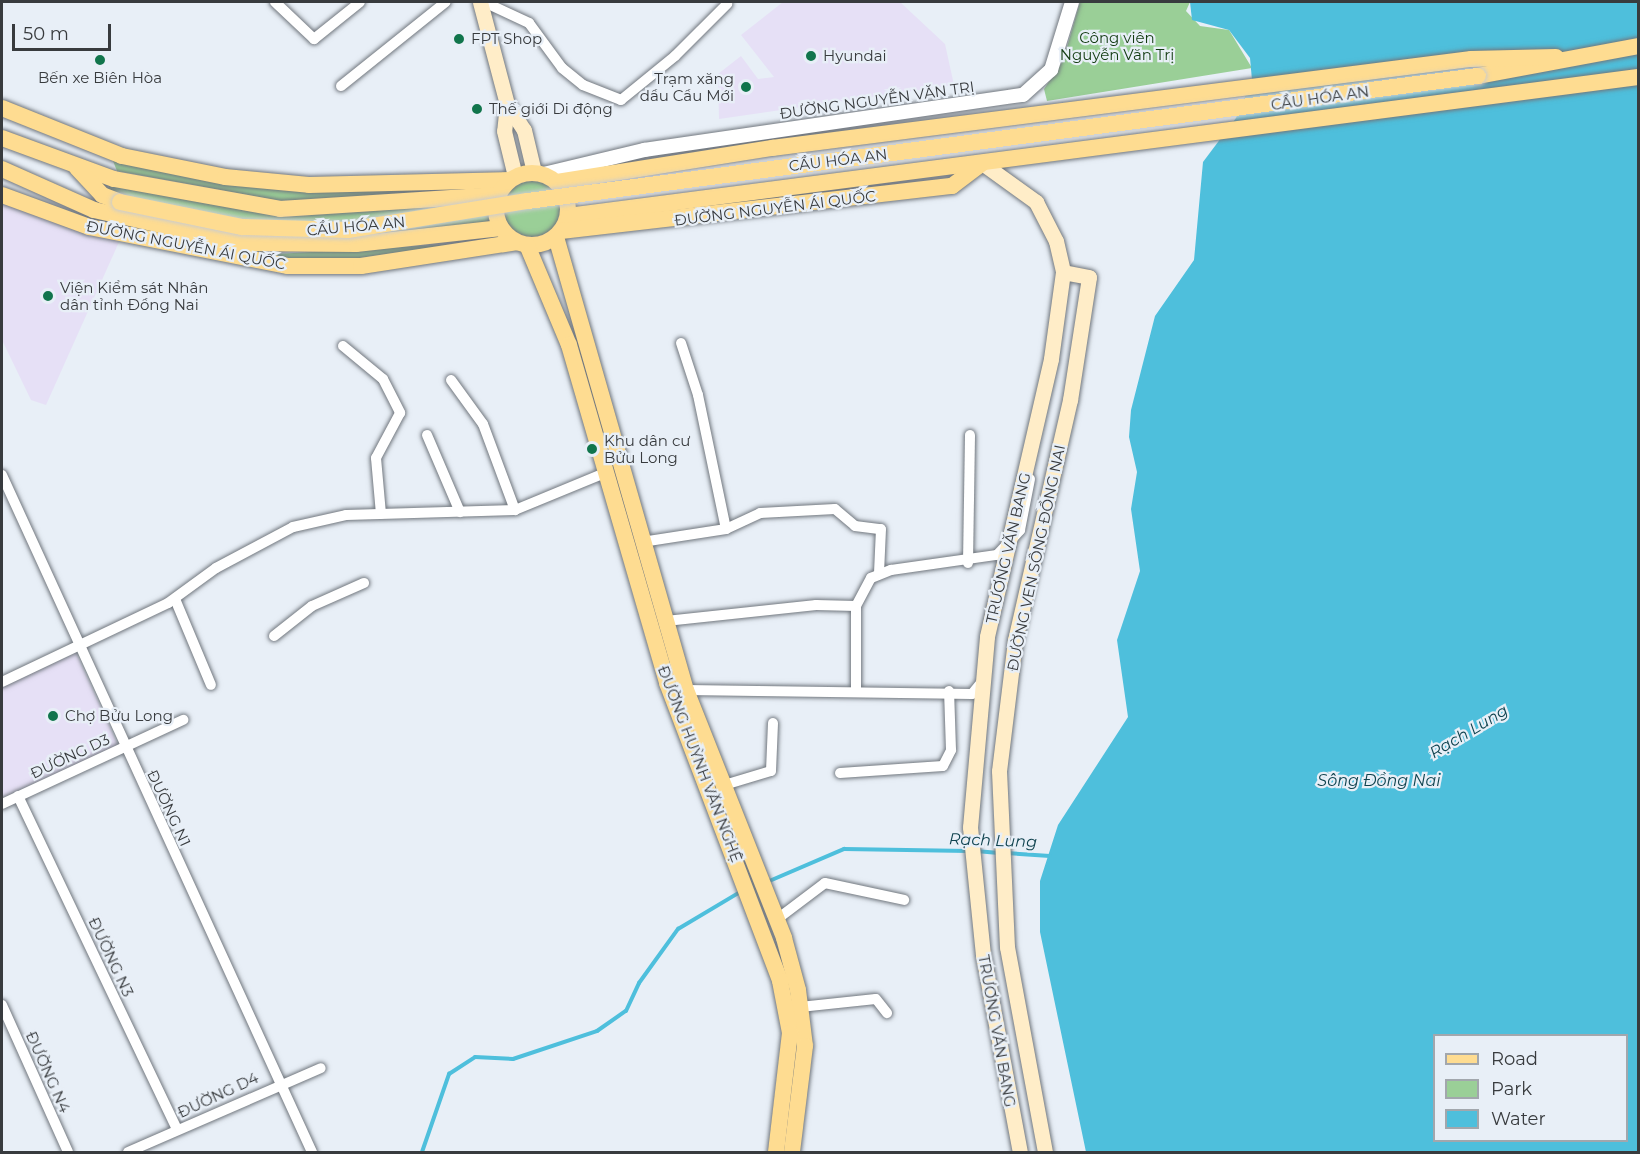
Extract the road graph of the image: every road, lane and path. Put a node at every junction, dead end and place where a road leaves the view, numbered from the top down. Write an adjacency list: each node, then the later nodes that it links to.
1 (275, 2): 2 (street)
2 (360, 2)
3 (446, 2): 10 (street)
4 (482, 2): 6 (street); 11 (main road)
5 (1072, 2): 14 (street, ĐƯỜNG NGUYỄN VĂN TRỊ)
6 (727, 4)
7 (1638, 46): 8 (main road, CẦU HÓA AN)
8 (1556, 57): 17 (main road, CẦU HÓA AN); 26 (main road, CẦU HÓA AN, bridge)
9 (1638, 77): 15 (main road, CẦU HÓA AN)
10 (341, 86)
11 (507, 104): 20 (main road); 21 (main road)
12 (2, 110): 21 (main road)
13 (2, 138): 16 (main road, ĐƯỜNG NGUYỄN ÁI QUỐC)
14 (626, 153): 19 (street); 20 (street, ĐƯỜNG NGUYỄN VĂN TRỊ)
15 (986, 163): 27 (main road, ĐƯỜNG NGUYỄN ÁI QUỐC); 31 (main road, ĐƯỜNG NGUYỄN ÁI QUỐC); 33 (main road)
16 (73, 164): 23 (main road, ĐƯỜNG NGUYỄN ÁI QUỐC); 24 (main road, ĐƯỜNG NGUYỄN ÁI QUỐC)
17 (671, 164): 19 (main road); 27 (main road)
18 (2, 169): 25 (main road, ĐƯỜNG NGUYỄN ÁI QUỐC)
19 (619, 172): 20 (main road)
20 (545, 176): 21 (main road); 31 (main road)
21 (512, 178): 24 (main road)
22 (2, 195): 29 (main road, ĐƯỜNG NGUYỄN ÁI QUỐC)
23 (102, 195): 25 (main road, ĐƯỜNG NGUYỄN ÁI QUỐC); 26 (main road, ĐƯỜNG NGUYỄN ÁI QUỐC)
24 (498, 195): 30 (main road)
25 (62, 196): 28 (main road, ĐƯỜNG NGUYỄN ÁI QUỐC)
26 (120, 202)
27 (677, 202): 31 (main road, ĐƯỜNG NGUYỄN ÁI QUỐC)
28 (94, 210): 29 (main road); 30 (main road, ĐƯỜNG NGUYỄN ÁI QUỐC)
29 (89, 227): 32 (main road, ĐƯỜNG NGUYỄN ÁI QUỐC)
30 (501, 228): 32 (main road)
31 (561, 228): 32 (main road); 46 (main road, ĐƯỜNG HUỲNH VĂN NGHỆ)
32 (522, 243): 40 (main road, ĐƯỜNG HUỲNH VĂN NGHỆ)
33 (1063, 272): 47 (main road, TRƯƠNG VĂN BANG); 85 (main road, ĐƯỜNG VEN SÔNG ĐỒNG NAI)
34 (681, 343): 45 (street)
35 (343, 346): 44 (street)
36 (451, 380): 42 (street)
37 (427, 435): 43 (street)
38 (970, 435): 48 (street)
39 (1031, 471): 47 (street)
40 (607, 472): 42 (street); 69 (main road, ĐƯỜNG HUỲNH VĂN NGHỆ)
41 (2, 475): 56 (street, ĐƯỜNG N1)
42 (515, 510): 43 (street)
43 (460, 512): 44 (street)
44 (381, 514): 51 (street)
45 (726, 529): 46 (street); 49 (street)
46 (642, 542): 53 (main road, ĐƯỜNG HUỲNH VĂN NGHỆ)
47 (1007, 548): 48 (street); 54 (main road, TRƯƠNG VĂN BANG)
48 (968, 563): 49 (street)
49 (879, 573): 52 (street)
50 (364, 583): 55 (street)
51 (175, 599): 56 (street); 58 (street)
52 (856, 606): 53 (street); 60 (street)
53 (666, 621): 59 (main road, ĐƯỜNG HUỲNH VĂN NGHỆ)
54 (988, 631): 61 (street); 84 (main road, TRƯƠNG VĂN BANG)
55 (274, 636)
56 (78, 647): 57 (street); 64 (street, ĐƯỜNG N1)
57 (2, 682)
58 (211, 685)
59 (686, 690): 60 (street); 66 (main road, ĐƯỜNG HUỲNH VĂN NGHỆ)
60 (856, 691): 61 (street)
61 (949, 691): 65 (street)
62 (183, 720): 64 (street, ĐƯỜNG D3)
63 (773, 723): 66 (street)
64 (124, 747): 67 (street, ĐƯỜNG D3); 77 (street, ĐƯỜNG N1)
65 (840, 773)
66 (721, 786): 69 (main road, ĐƯỜNG HUỲNH VĂN NGHỆ)
67 (18, 796): 68 (street, ĐƯỜNG D3); 78 (street, ĐƯỜNG N3)
68 (2, 804)
69 (751, 878): 70 (main road, ĐƯỜNG HUỲNH VĂN NGHỆ)
70 (758, 895): 72 (main road, ĐƯỜNG HUỲNH VĂN NGHỆ); 82 (main road, ĐƯỜNG HUỲNH VĂN NGHỆ)
71 (904, 900): 72 (street)
72 (776, 920): 74 (main road, ĐƯỜNG HUỲNH VĂN NGHỆ)
73 (2, 1005): 79 (street, ĐƯỜNG N4)
74 (800, 1007): 75 (street); 83 (main road, ĐƯỜNG HUỲNH VĂN NGHỆ)
75 (887, 1013)
76 (321, 1068): 77 (street, ĐƯỜNG D4)
77 (278, 1084): 78 (street, ĐƯỜNG D4); 81 (street, ĐƯỜNG N1)
78 (177, 1130): 80 (street, ĐƯỜNG D4)
79 (68, 1152)
80 (128, 1152)
81 (312, 1152)
82 (776, 1152)
83 (792, 1152)
84 (1020, 1152)
85 (1045, 1152)

